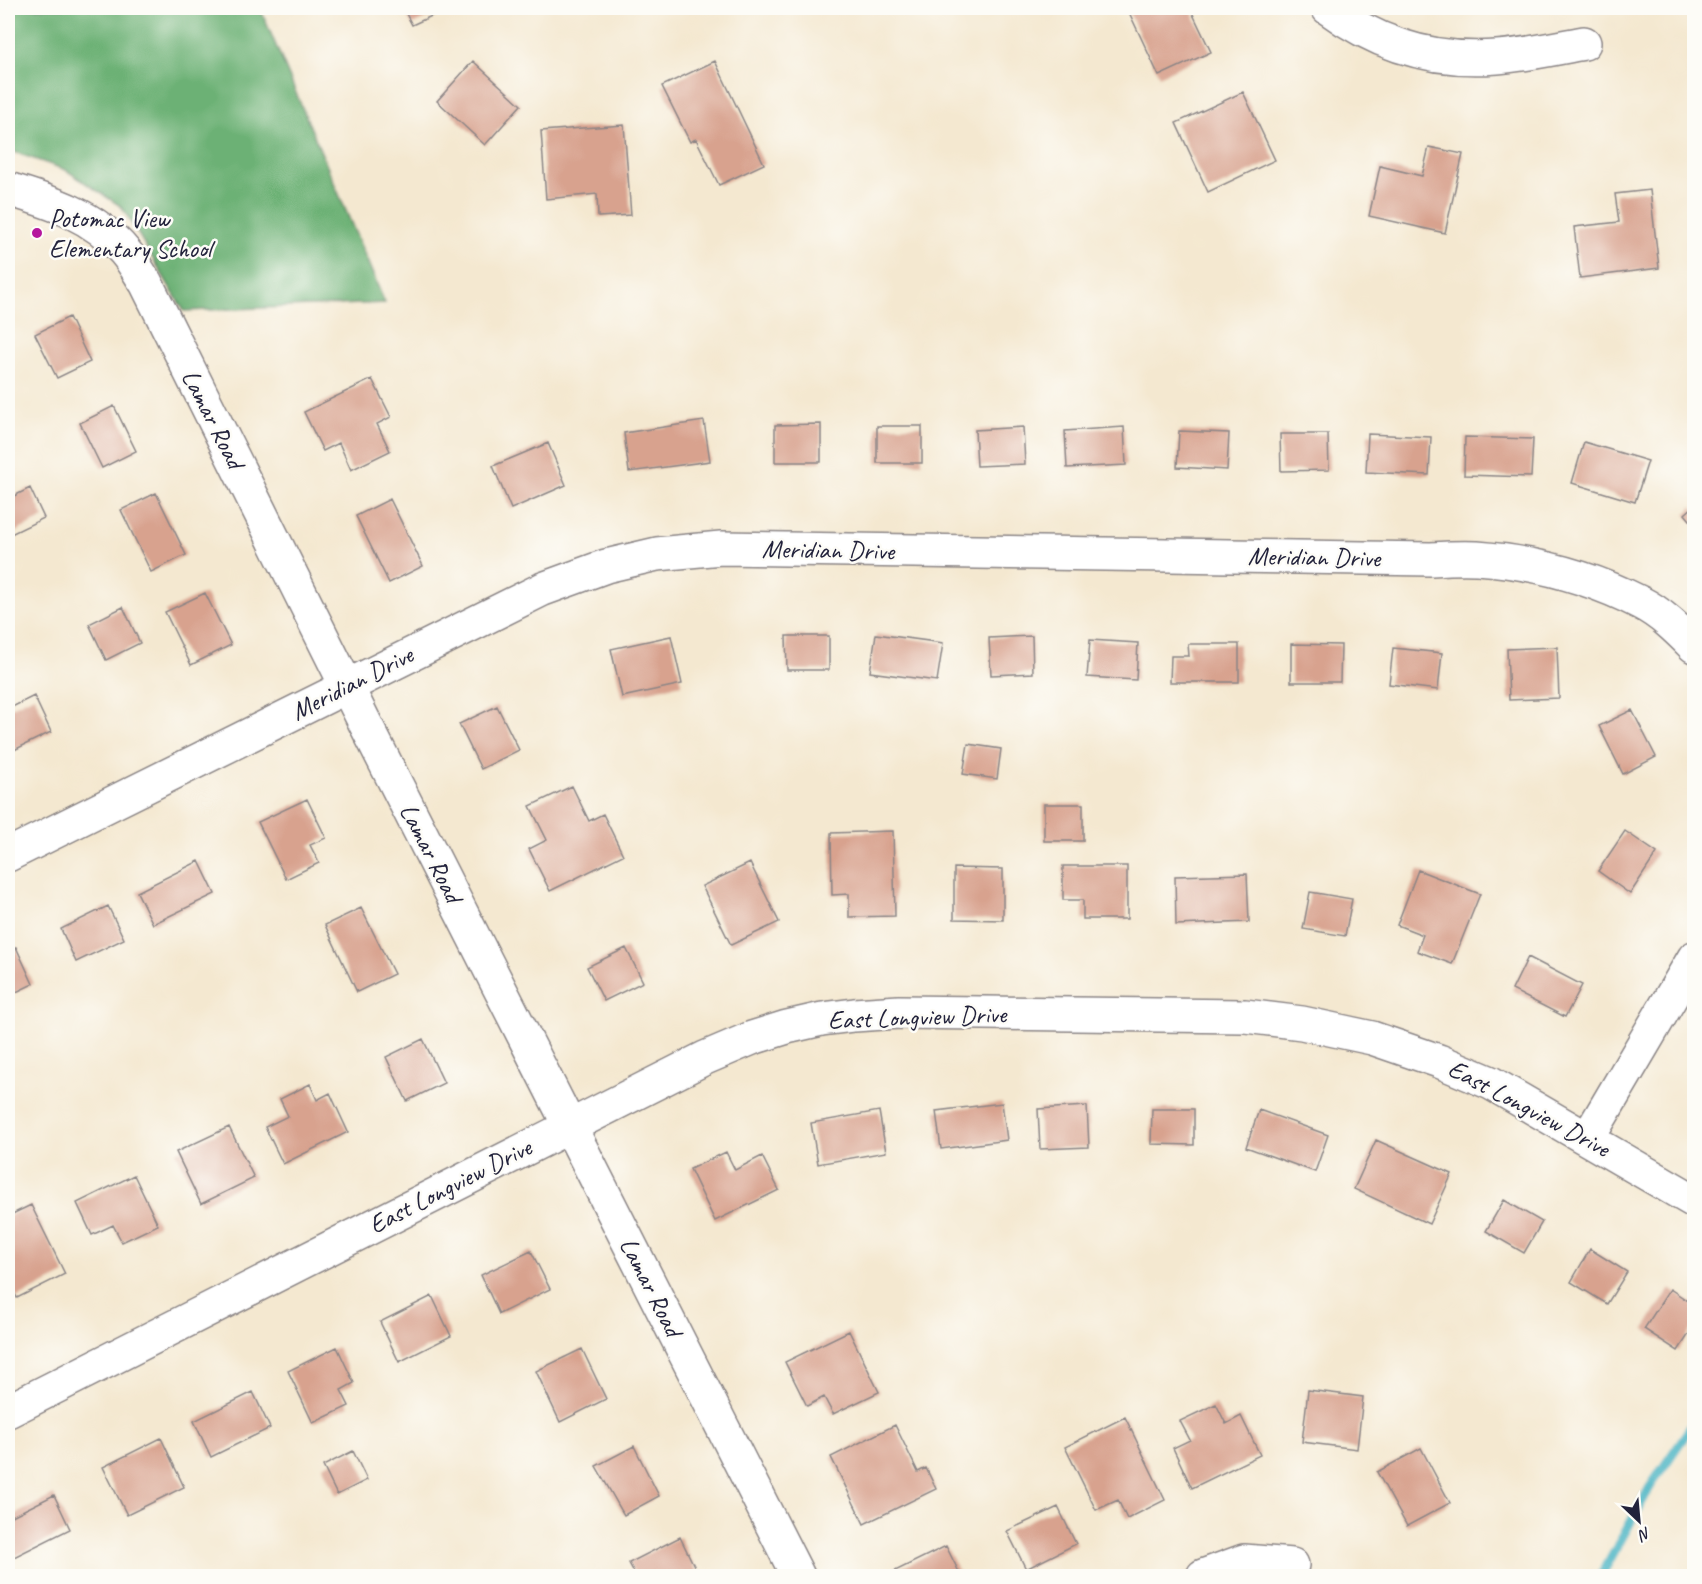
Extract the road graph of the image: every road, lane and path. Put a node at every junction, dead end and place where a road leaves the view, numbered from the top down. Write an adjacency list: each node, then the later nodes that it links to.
1 (1328, 8): 2 (street)
2 (1584, 43)
3 (8, 189): 5 (street, Lamar Road)
4 (1695, 646): 5 (street, Meridian Drive)
5 (347, 686): 6 (street, Meridian Drive); 8 (street, Lamar Road)
6 (8, 855)
7 (1695, 958): 9 (street)
8 (569, 1126): 9 (street, East Longview Drive); 11 (street, East Longview Drive); 13 (street, Lamar Road)
9 (1588, 1138): 10 (street, East Longview Drive)
10 (1695, 1201)
11 (8, 1411)
12 (1292, 1565): 14 (street)
13 (798, 1576)
14 (1203, 1576)

